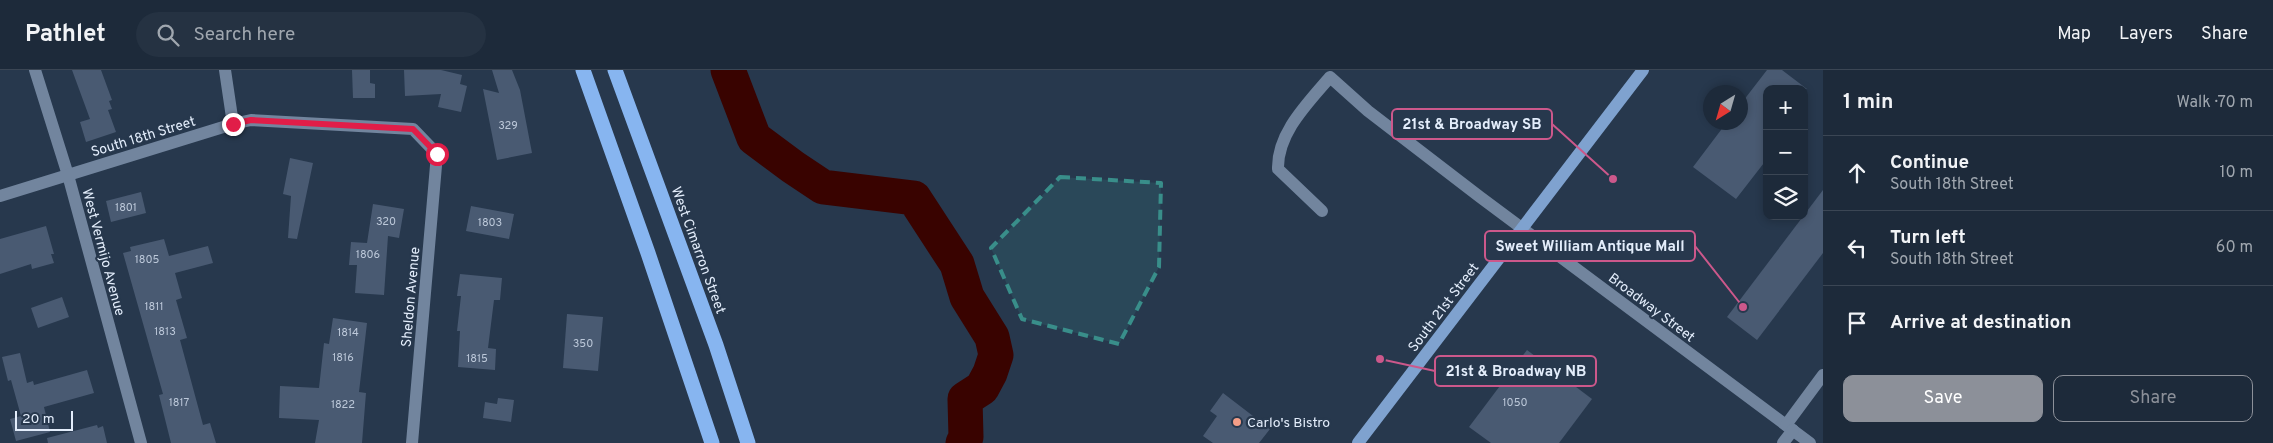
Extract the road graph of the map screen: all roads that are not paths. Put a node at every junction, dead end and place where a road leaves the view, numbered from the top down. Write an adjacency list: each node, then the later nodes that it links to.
1 (35, 70): 8 (street, West Vermijo Avenue)
2 (225, 70): 6 (street)
3 (583, 70): 16 (highway)
4 (616, 70): 17 (highway, West Cimarron Street)
5 (1644, 70): 11 (main road, South 21st Street)
6 (233, 124): 7 (street, South 18th Street); 8 (street, South 18th Street)
7 (437, 154): 15 (street, Sheldon Avenue)
8 (68, 175): 9 (street, South 18th Street); 14 (street, West Vermijo Avenue)
9 (0, 196)
10 (1322, 211): 11 (street, Broadway Street)
11 (1522, 229): 13 (street, Broadway Street); 18 (main road, South 21st Street)
12 (1823, 375): 13 (street)
13 (1789, 427): 19 (street); 20 (street, Broadway Street)
14 (141, 443)
15 (412, 443)
16 (712, 443)
17 (748, 443)
18 (1358, 443)
19 (1783, 443)
20 (1810, 443)

